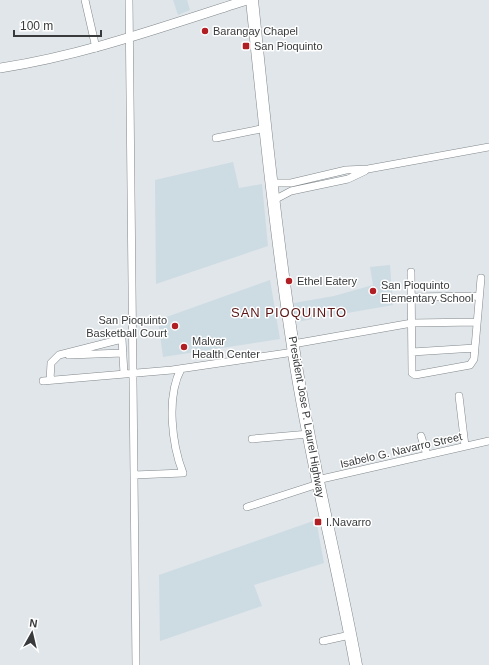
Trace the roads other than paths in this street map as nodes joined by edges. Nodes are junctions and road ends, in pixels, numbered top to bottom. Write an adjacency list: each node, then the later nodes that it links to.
1 (85, 0): 6 (street)
2 (128, 0): 5 (street)
3 (247, 0): 5 (street)
4 (252, 0): 8 (highway, President Jose P. Laurel Highway)
5 (129, 38): 6 (street); 29 (street)
6 (96, 48): 7 (street)
7 (0, 68)
8 (266, 128): 9 (street); 14 (highway, President Jose P. Laurel Highway)
9 (216, 138)
10 (489, 147): 11 (street)
11 (368, 169): 12 (street); 13 (street)
12 (346, 170): 13 (street); 14 (street)
13 (348, 179): 15 (street)
14 (272, 183): 15 (highway, President Jose P. Laurel Highway)
15 (274, 200): 22 (highway, President Jose P. Laurel Highway)
16 (411, 272): 19 (street)
17 (481, 278): 18 (street)
18 (479, 296): 19 (street); 20 (street)
19 (411, 297): 21 (street)
20 (477, 322): 21 (street); 23 (street)
21 (412, 323): 22 (street); 24 (street)
22 (293, 348): 27 (street); 31 (highway, President Jose P. Laurel Highway)
23 (475, 348): 24 (street); 24 (street)
24 (412, 352)
25 (124, 353): 26 (street); 26 (street); 28 (street)
26 (59, 355): 28 (street)
27 (181, 369): 29 (street); 37 (street)
28 (124, 374): 29 (street)
29 (133, 374): 37 (street)
30 (459, 396): 35 (street)
31 (309, 434): 33 (street); 38 (highway, President Jose P. Laurel Highway)
32 (421, 436): 36 (street)
33 (252, 439)
34 (486, 441): 35 (street, Isabelo G. Navarro Street)
35 (465, 446): 36 (street, Isabelo G. Navarro Street)
36 (427, 455): 38 (street, Isabelo G. Navarro Street)
37 (134, 475): 42 (street)
38 (318, 482): 39 (street, Isabelo G. Navarro Street); 40 (highway, President Jose P. Laurel Highway)
39 (247, 507)
40 (350, 635): 41 (street); 43 (highway, President Jose P. Laurel Highway)
41 (323, 641)
42 (136, 665)
43 (356, 665)

